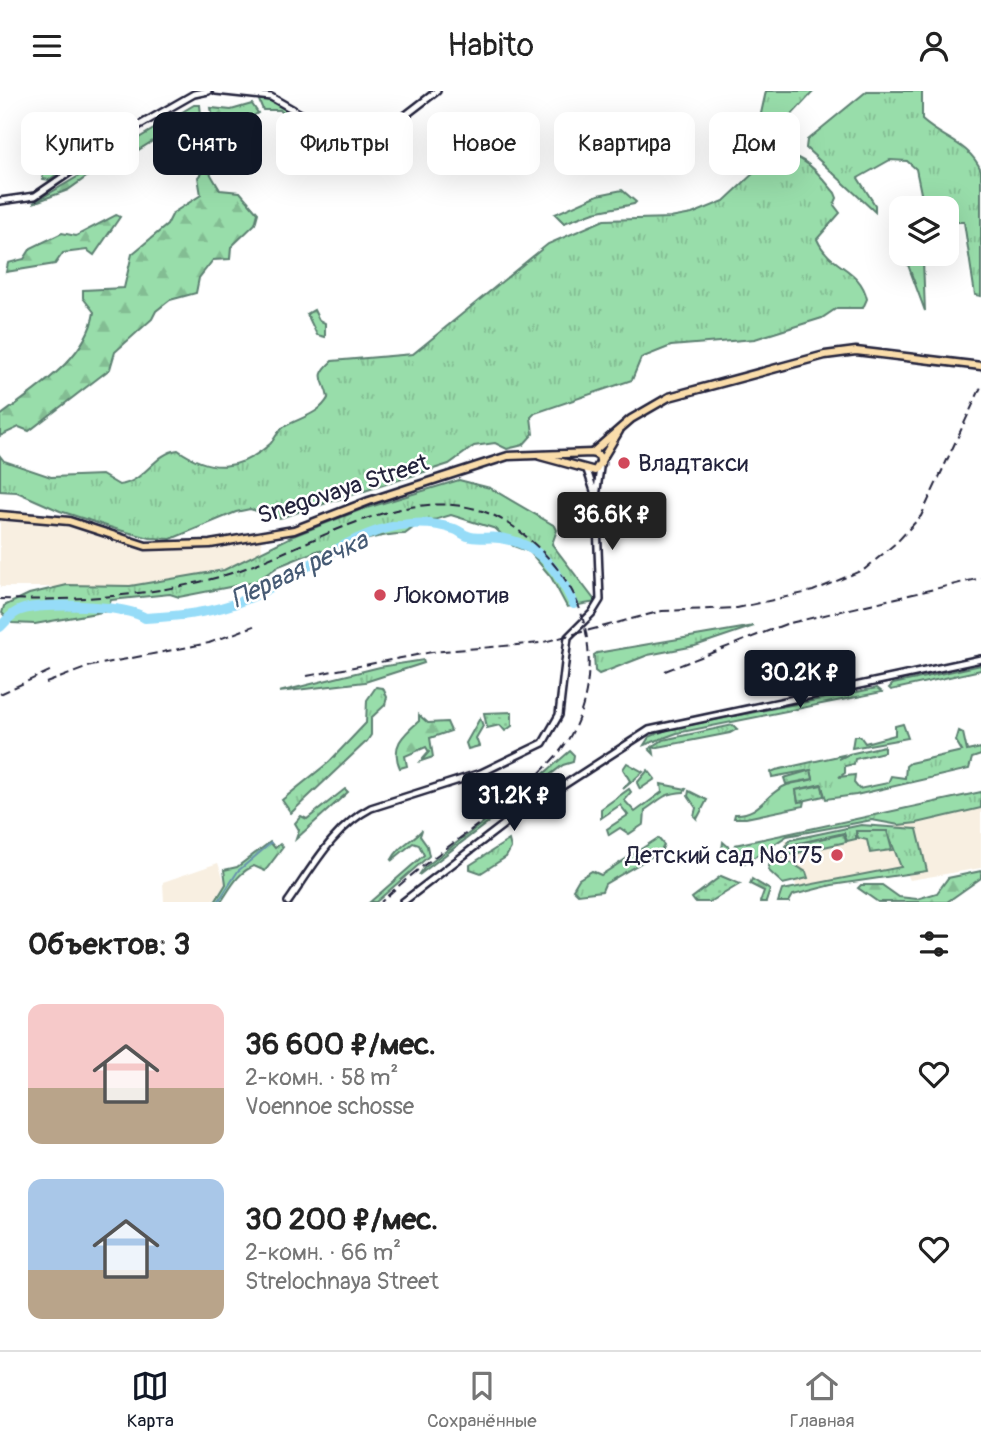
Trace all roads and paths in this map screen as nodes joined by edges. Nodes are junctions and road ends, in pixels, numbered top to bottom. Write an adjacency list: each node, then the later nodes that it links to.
1 (208, 91): 4 (main road)
2 (216, 91): 3 (main road)
3 (437, 91)
4 (0, 201)
5 (981, 366): 6 (main road)
6 (622, 426): 7 (main road); 9 (main road)
7 (590, 453): 8 (main road); 9 (main road); 10 (main road)
8 (530, 454): 10 (main road); 12 (main road, Snegovaya Street)
9 (600, 466): 10 (main road); 11 (main road)
10 (586, 469): 11 (main road)
11 (596, 497): 14 (main road)
12 (0, 516)
13 (981, 659): 15 (main road)
14 (288, 902)
15 (403, 902)

